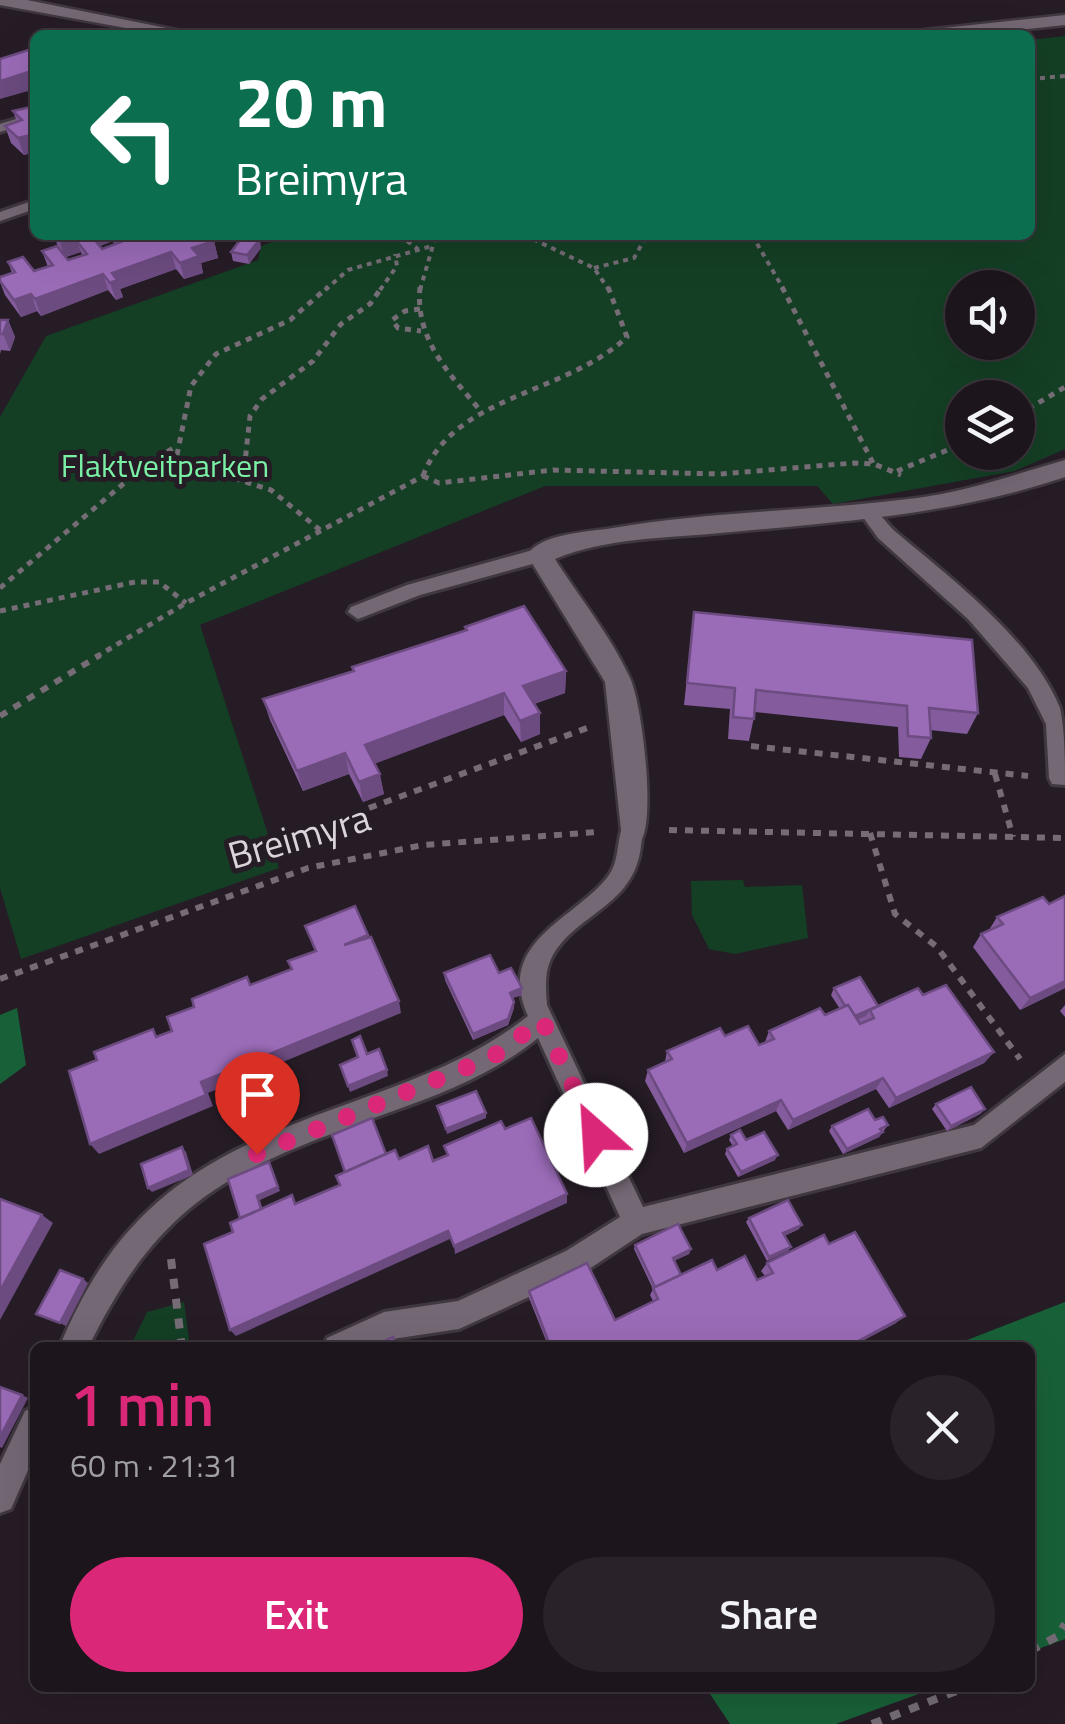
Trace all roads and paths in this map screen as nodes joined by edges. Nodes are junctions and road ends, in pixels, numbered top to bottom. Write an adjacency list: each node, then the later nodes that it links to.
1 (0, 0): 3 (street)
2 (1065, 20): 4 (street)
3 (165, 30)
4 (972, 30)
5 (1065, 76): 6 (path)
6 (1035, 79)
7 (30, 119): 8 (lane)
8 (0, 128)
9 (30, 206): 10 (lane)
10 (0, 217)
11 (406, 240): 17 (path)
12 (434, 240): 16 (path)
13 (535, 240): 19 (path)
14 (644, 240): 19 (path)
15 (755, 240): 27 (path)
16 (432, 246): 17 (path); 20 (path)
17 (418, 249): 18 (path)
18 (395, 254): 25 (path); 29 (path)
19 (594, 268): 24 (path)
20 (420, 309): 21 (path); 21 (path)
21 (421, 331): 24 (path)
22 (1065, 387): 23 (path)
23 (1035, 405)
24 (479, 410): 30 (path)
25 (176, 446): 29 (path); 34 (path)
26 (945, 451): 27 (path)
27 (874, 464): 30 (path)
28 (1065, 468): 31 (street)
29 (233, 476): 32 (path)
30 (422, 476): 32 (path)
31 (869, 512): 33 (street); 41 (lane)
32 (320, 530): 35 (path)
33 (540, 555): 37 (lane); 38 (street)
34 (0, 588)
35 (186, 603): 36 (path); 39 (path)
36 (0, 611)
37 (358, 612)
38 (624, 710): 42 (path, Breimyra); 43 (street)
39 (0, 716)
40 (751, 746): 45 (path)
41 (1060, 778)
42 (369, 808)
43 (632, 830): 44 (path, Breimyra); 47 (path, Breimyra); 48 (lane)
44 (870, 832): 45 (path, Breimyra); 49 (path)
45 (1012, 837): 46 (path, Breimyra)
46 (1065, 838)
47 (0, 978)
48 (542, 1020): 51 (lane); 53 (lane)
49 (998, 1029)
50 (1065, 1066): 51 (lane)
51 (636, 1222): 55 (lane)
52 (173, 1280): 54 (path)
53 (75, 1342)
54 (181, 1342)
55 (350, 1342)
56 (30, 1432): 57 (lane)
57 (0, 1498)
58 (1065, 1624): 59 (path)
59 (1035, 1648)
60 (954, 1692): 61 (path)
61 (872, 1724)

